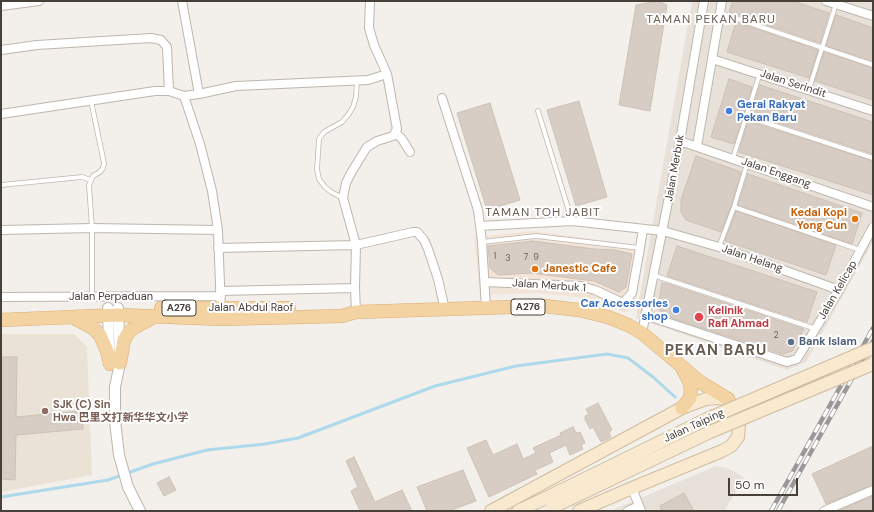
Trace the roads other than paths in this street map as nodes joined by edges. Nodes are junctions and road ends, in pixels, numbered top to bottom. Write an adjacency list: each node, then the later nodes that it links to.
1 (39, 1): 8 (street)
2 (182, 1): 20 (street)
3 (370, 1): 16 (street)
4 (704, 1): 29 (street, Jalan Merbuk)
5 (722, 1): 9 (street)
6 (826, 1): 7 (street)
7 (836, 4): 10 (street); 11 (lane)
8 (1, 6)
9 (720, 13): 11 (lane); 13 (street)
10 (873, 16)
11 (822, 47): 14 (lane); 18 (lane)
12 (1, 50): 19 (street)
13 (712, 59): 15 (street, Jalan Serindit); 30 (street)
14 (873, 65)
15 (760, 73): 18 (street, Jalan Serindit); 27 (lane)
16 (387, 74): 17 (street); 28 (street)
17 (357, 80): 20 (street); 37 (lane)
18 (809, 89): 24 (street, Jalan Serindit)
19 (169, 91): 21 (street); 23 (street)
20 (199, 94): 21 (street)
21 (184, 96): 46 (street)
22 (442, 98): 41 (street)
23 (91, 100): 26 (street); 35 (lane)
24 (873, 110)
25 (538, 111): 40 (lane)
26 (1, 114)
27 (746, 116): 32 (lane); 33 (lane)
28 (396, 134): 31 (street); 37 (street)
29 (680, 141): 30 (street, Jalan Enggang); 47 (street, Jalan Merbuk)
30 (697, 146): 32 (street, Jalan Enggang)
31 (410, 152)
32 (733, 158): 34 (street, Jalan Enggang)
33 (873, 158)
34 (747, 164): 38 (lane); 39 (street, Jalan Enggang)
35 (91, 180): 36 (lane); 43 (lane)
36 (1, 186)
37 (343, 198): 49 (street)
38 (734, 207): 50 (lane); 53 (lane)
39 (873, 207)
40 (572, 221): 41 (street, Jalan Helang); 44 (street, Jalan Helang)
41 (480, 226): 48 (street)
42 (873, 227): 53 (street, Jalan Kelicap)
43 (92, 228): 45 (street); 46 (street); 59 (lane)
44 (642, 229): 47 (street, Jalan Helang); 52 (street)
45 (1, 230)
46 (218, 230): 51 (street)
47 (663, 231): 50 (street, Jalan Helang); 54 (street, Jalan Merbuk)
48 (482, 242): 52 (lane); 55 (street)
49 (356, 245): 51 (street); 56 (street); 62 (street)
50 (719, 247): 57 (street, Jalan Helang)
51 (218, 248): 60 (street)
52 (640, 248): 55 (street, Jalan Merbuk 1)
53 (861, 250): 57 (street, Jalan Kelicap)
54 (653, 275): 66 (street, Jalan Merbuk); 70 (lane)
55 (485, 282): 61 (street)
56 (355, 288): 60 (street, Jalan Perpaduan); 64 (street)
57 (840, 290): 70 (street, Jalan Kelicap)
58 (1, 297): 59 (street, Jalan Perpaduan)
59 (92, 297): 60 (street, Jalan Perpaduan)
60 (221, 304): 63 (main road, Jalan Abdul Raof / A276); 64 (main road, Jalan Abdul Raof / A276); 68 (main road, Jalan Abdul Raof / A276)
61 (486, 308): 62 (main road, Jalan Abdul Raof / A276); 71 (main road, Jalan Abdul Raof / A276)
62 (445, 310): 64 (main road, Jalan Abdul Raof / A276)
63 (113, 312): 65 (main road, Jalan Abdul Raof / A276); 67 (main road, Jalan Abdul Raof / A276); 68 (main road, Jalan Abdul Raof / A276); 73 (street)
64 (356, 312)
65 (1, 313)
66 (645, 315): 70 (street, Jalan Kelicap); 71 (street, Jalan Merbuk)
67 (72, 317): 69 (main road, Jalan Abdul Raof / A276); 73 (main road)
68 (156, 317): 73 (main road)
69 (1, 320)
70 (816, 329)
71 (642, 334): 75 (main road, Jalan Abdul Raof / A276)
72 (873, 348): 80 (main road, Jalan Taiping, bridge)
73 (115, 364): 82 (street)
74 (873, 364): 80 (main road, Jalan Taiping, bridge)
75 (682, 368): 76 (main road, Jalan Abdul Raof); 77 (main road)
76 (728, 399): 77 (main road); 78 (main road)
77 (682, 408): 83 (main road)
78 (632, 488): 81 (street); 85 (main road)
79 (873, 490): 87 (street)
80 (547, 505): 84 (main road, Jalan Taiping)
81 (640, 509): 86 (street)
82 (140, 511)
83 (491, 511)
84 (518, 511)
85 (579, 511)
86 (628, 511)
87 (824, 511)

